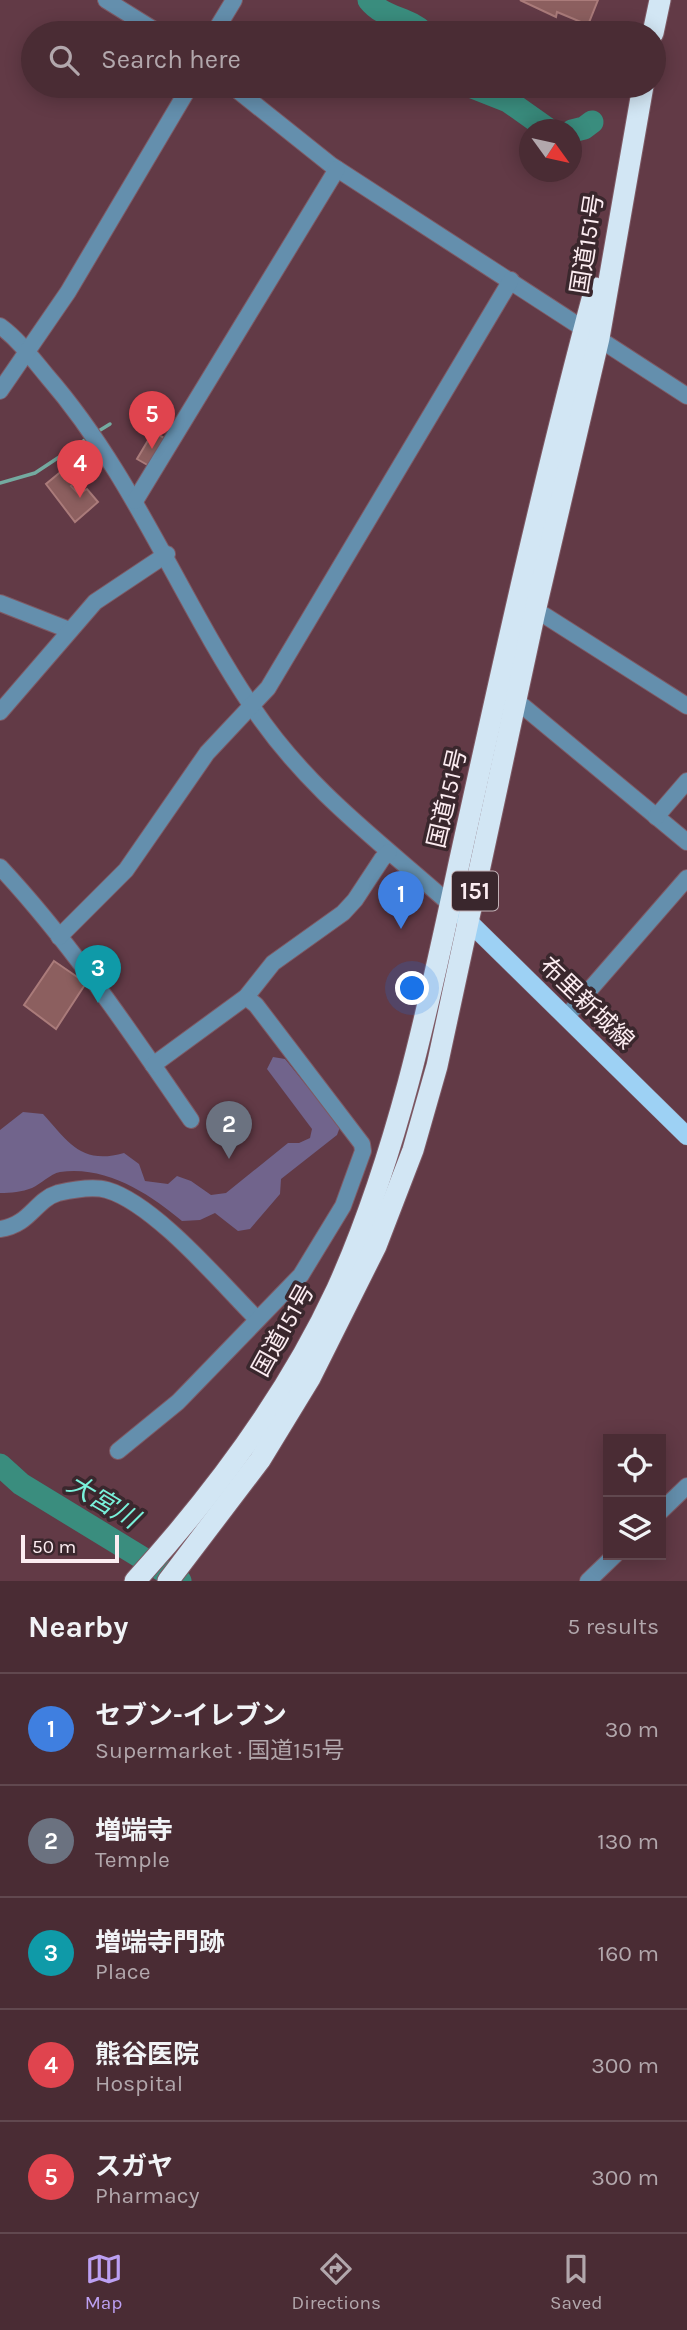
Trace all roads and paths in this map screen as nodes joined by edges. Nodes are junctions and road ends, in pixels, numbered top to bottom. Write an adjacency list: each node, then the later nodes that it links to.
1 (106, 0): 4 (street)
2 (234, 0): 5 (street)
3 (660, 0): 6 (highway)
4 (140, 21)
5 (222, 21)
6 (656, 21)
7 (184, 98): 14 (street)
8 (247, 98): 10 (street)
9 (641, 98): 13 (highway, 国道151号 / 151)
10 (337, 169): 11 (street); 17 (street)
11 (511, 280): 13 (street); 24 (street)
12 (0, 326): 14 (street)
13 (591, 333): 16 (street); 20 (highway, 国道151号 / 151); 32 (highway, 国道151号 / 151)
14 (27, 353): 15 (street); 17 (street)
15 (0, 391)
16 (687, 395)
17 (135, 501): 18 (street)
18 (167, 554): 21 (street); 24 (street)
19 (0, 603): 21 (street)
20 (534, 616): 22 (highway, 国道151号 / 151); 23 (street)
21 (68, 630): 25 (street)
22 (518, 702): 27 (street); 33 (highway, 国道151号 / 151)
23 (687, 706)
24 (253, 708): 29 (street); 34 (street)
25 (0, 712)
26 (687, 781): 27 (street)
27 (656, 817): 28 (street)
28 (687, 842)
29 (389, 852): 32 (street); 35 (street)
30 (0, 867): 34 (street)
31 (687, 878): 36 (street)
32 (451, 905): 33 (main road, 布里新城線); 46 (highway, 国道151号 / 151)
33 (468, 921): 36 (main road, 布里新城線); 47 (highway, 国道151号 / 151)
34 (59, 937): 37 (street)
35 (246, 997): 37 (street); 41 (street)
36 (566, 1017): 39 (main road, 布里新城線)
37 (153, 1065): 38 (street)
38 (191, 1120)
39 (687, 1136)
40 (0, 1229): 41 (street)
41 (257, 1319): 42 (street)
42 (118, 1451)
43 (687, 1486): 44 (street)
44 (666, 1506)
45 (610, 1560): 48 (street)
46 (137, 1579)
47 (168, 1581)
48 (588, 1581)

